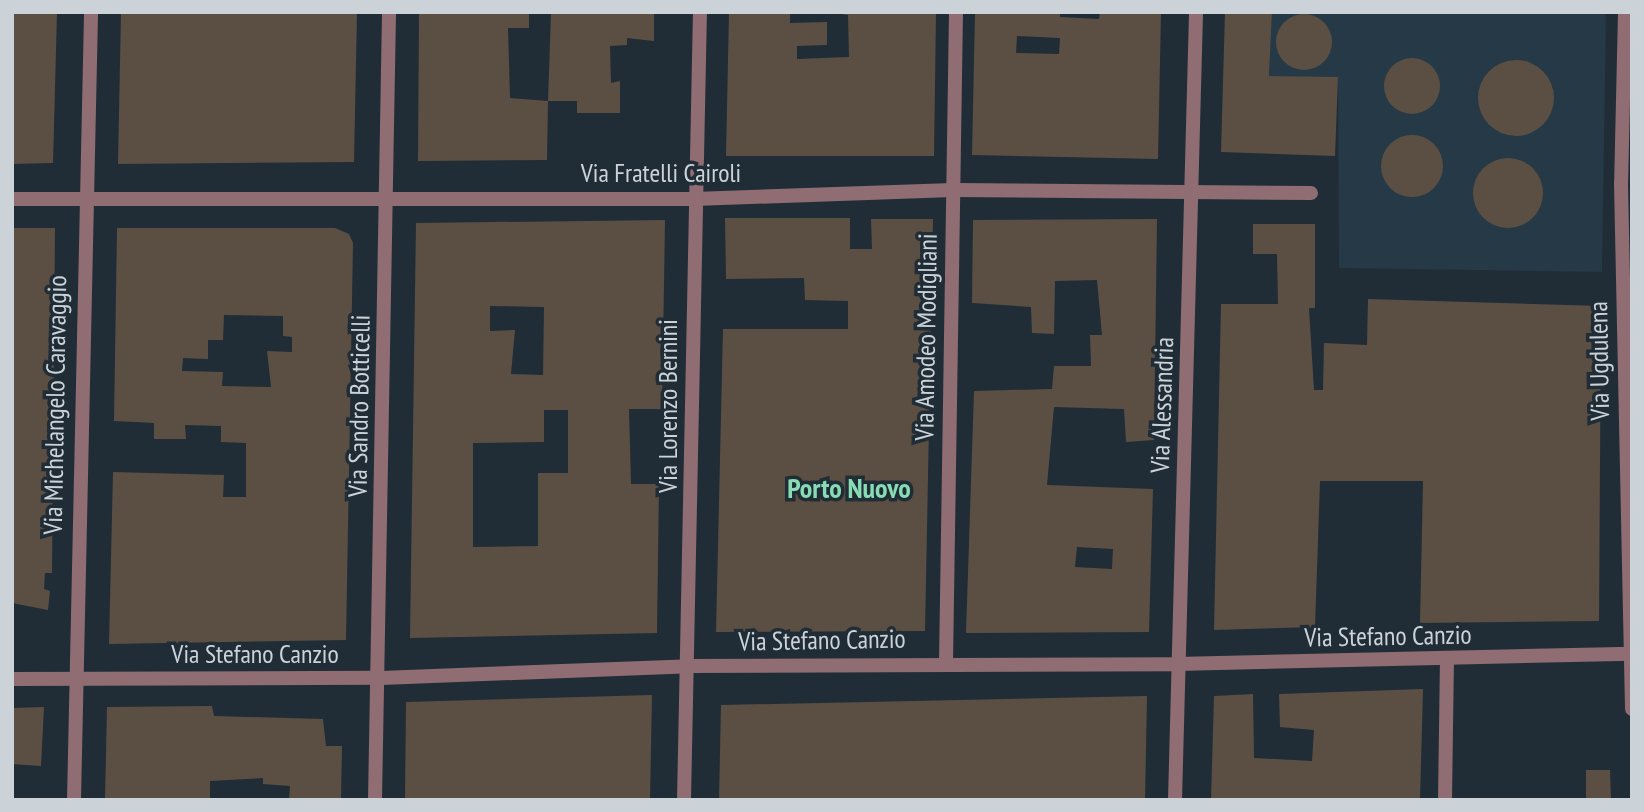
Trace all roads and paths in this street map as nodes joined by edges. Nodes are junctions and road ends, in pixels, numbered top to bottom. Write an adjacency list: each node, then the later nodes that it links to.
1 (91, 12): 11 (street, Via Michelangelo Caravaggio)
2 (389, 12): 12 (street, Via Sandro Botticelli)
3 (699, 12): 14 (street, Via Lorenzo Bernini)
4 (956, 12): 8 (street, Via Amodeo Modigliani)
5 (1196, 12): 9 (street, Via Alessandria)
6 (1625, 12): 7 (street, Via Ugdulena)
7 (1626, 183): 15 (street, Via Ugdulena)
8 (953, 190): 9 (street, Via Fratelli Cairoli); 14 (street, Via Fratelli Cairoli); 18 (street, Via Amodeo Modigliani)
9 (1194, 193): 10 (street, Via Fratelli Cairoli); 19 (street, Via Alessandria)
10 (1311, 193)
11 (84, 197): 12 (street, Via Fratelli Cairoli); 13 (street, Via Fratelli Cairoli); 21 (street, Via Michelangelo Caravaggio)
12 (385, 198): 14 (street, Via Fratelli Cairoli); 22 (street, Via Sandro Botticelli)
13 (12, 199)
14 (694, 199): 20 (street, Via Lorenzo Bernini)
15 (1628, 426): 16 (street, Via Ugdulena)
16 (1630, 654): 17 (street, Via Stefano Canzio); 24 (street, Via Ugdulena)
17 (1447, 660): 19 (street, Via Stefano Canzio); 29 (street)
18 (946, 663): 19 (street, Via Stefano Canzio); 20 (street, Via Stefano Canzio)
19 (1177, 664): 28 (street, Via Alessandria)
20 (690, 666): 22 (street, Via Stefano Canzio); 27 (street, Via Lorenzo Bernini)
21 (74, 678): 22 (street, Via Stefano Canzio); 23 (street, Via Stefano Canzio); 25 (street, Via Michelangelo Caravaggio)
22 (381, 678): 26 (street, Via Sandro Botticelli)
23 (12, 680)
24 (1632, 709)
25 (74, 800)
26 (375, 800)
27 (684, 800)
28 (1175, 800)
29 (1445, 800)

